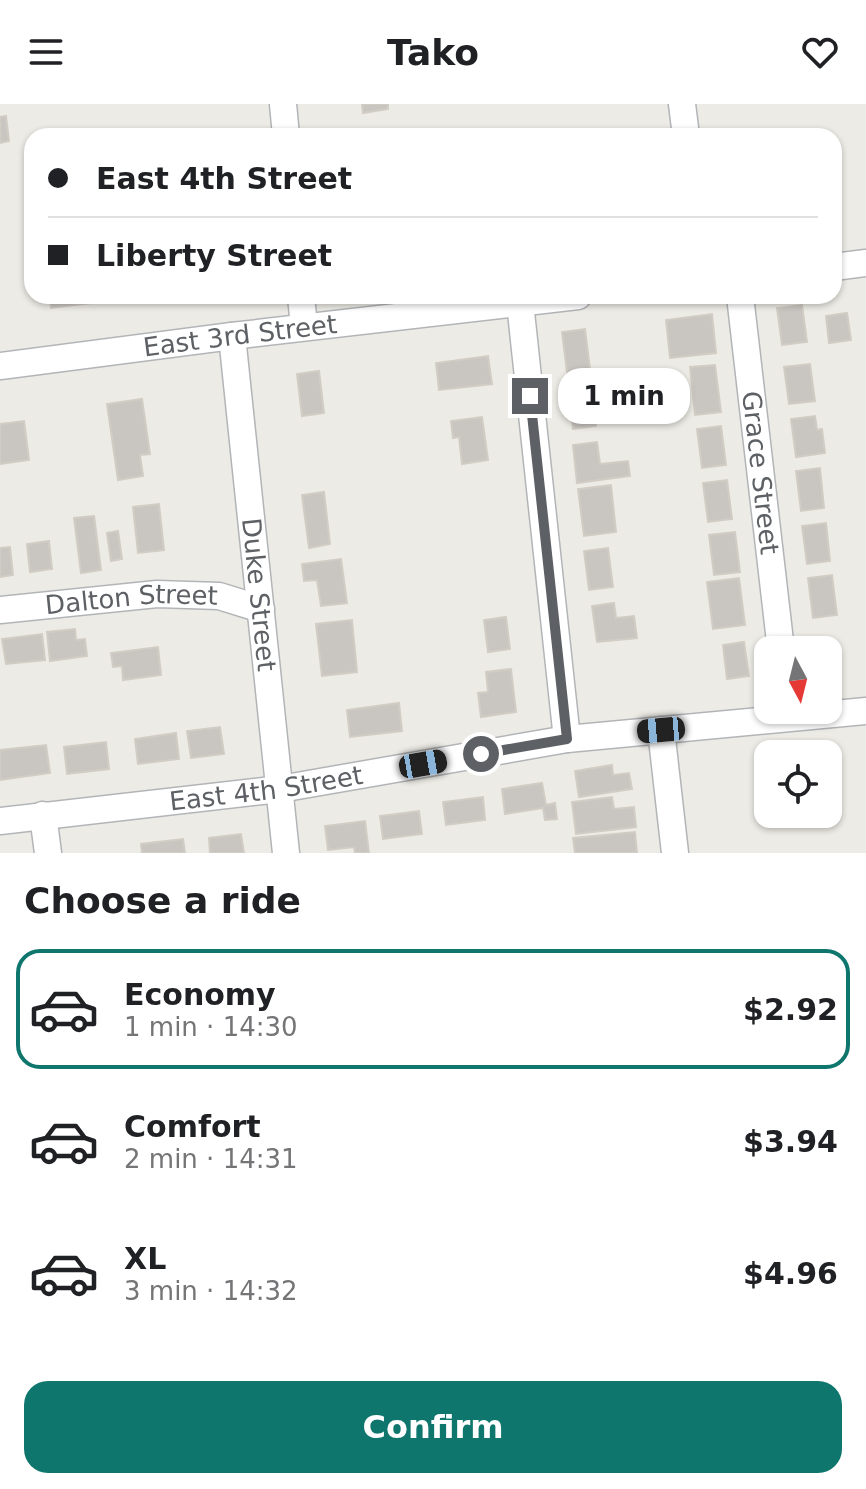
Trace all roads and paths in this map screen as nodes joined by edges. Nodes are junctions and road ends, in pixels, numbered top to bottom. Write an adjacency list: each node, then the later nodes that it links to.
1 (283, 104): 3 (street)
2 (682, 104): 4 (street)
3 (285, 128)
4 (685, 128)
5 (866, 263): 6 (street)
6 (842, 266)
7 (302, 304): 11 (street)
8 (511, 304): 11 (street, East 3rd Street)
9 (520, 304): 21 (street)
10 (741, 304): 16 (street, Grace Street)
11 (304, 327): 12 (street, East 3rd Street)
12 (232, 336): 13 (street, East 3rd Street); 14 (street, Duke Street)
13 (0, 366)
14 (261, 609): 15 (street, Dalton Street); 22 (street, Duke Street)
15 (0, 610)
16 (779, 636)
17 (866, 711): 18 (street, East 4th Street)
18 (842, 712)
19 (754, 718): 20 (street, East 4th Street)
20 (661, 730): 21 (street, East 4th Street); 27 (street)
21 (567, 739): 22 (street, East 4th Street)
22 (280, 789): 23 (street, East 4th Street); 26 (street, Duke Street)
23 (43, 815): 24 (street, East 4th Street); 25 (street)
24 (0, 821)
25 (48, 853)
26 (286, 853)
27 (675, 853)

